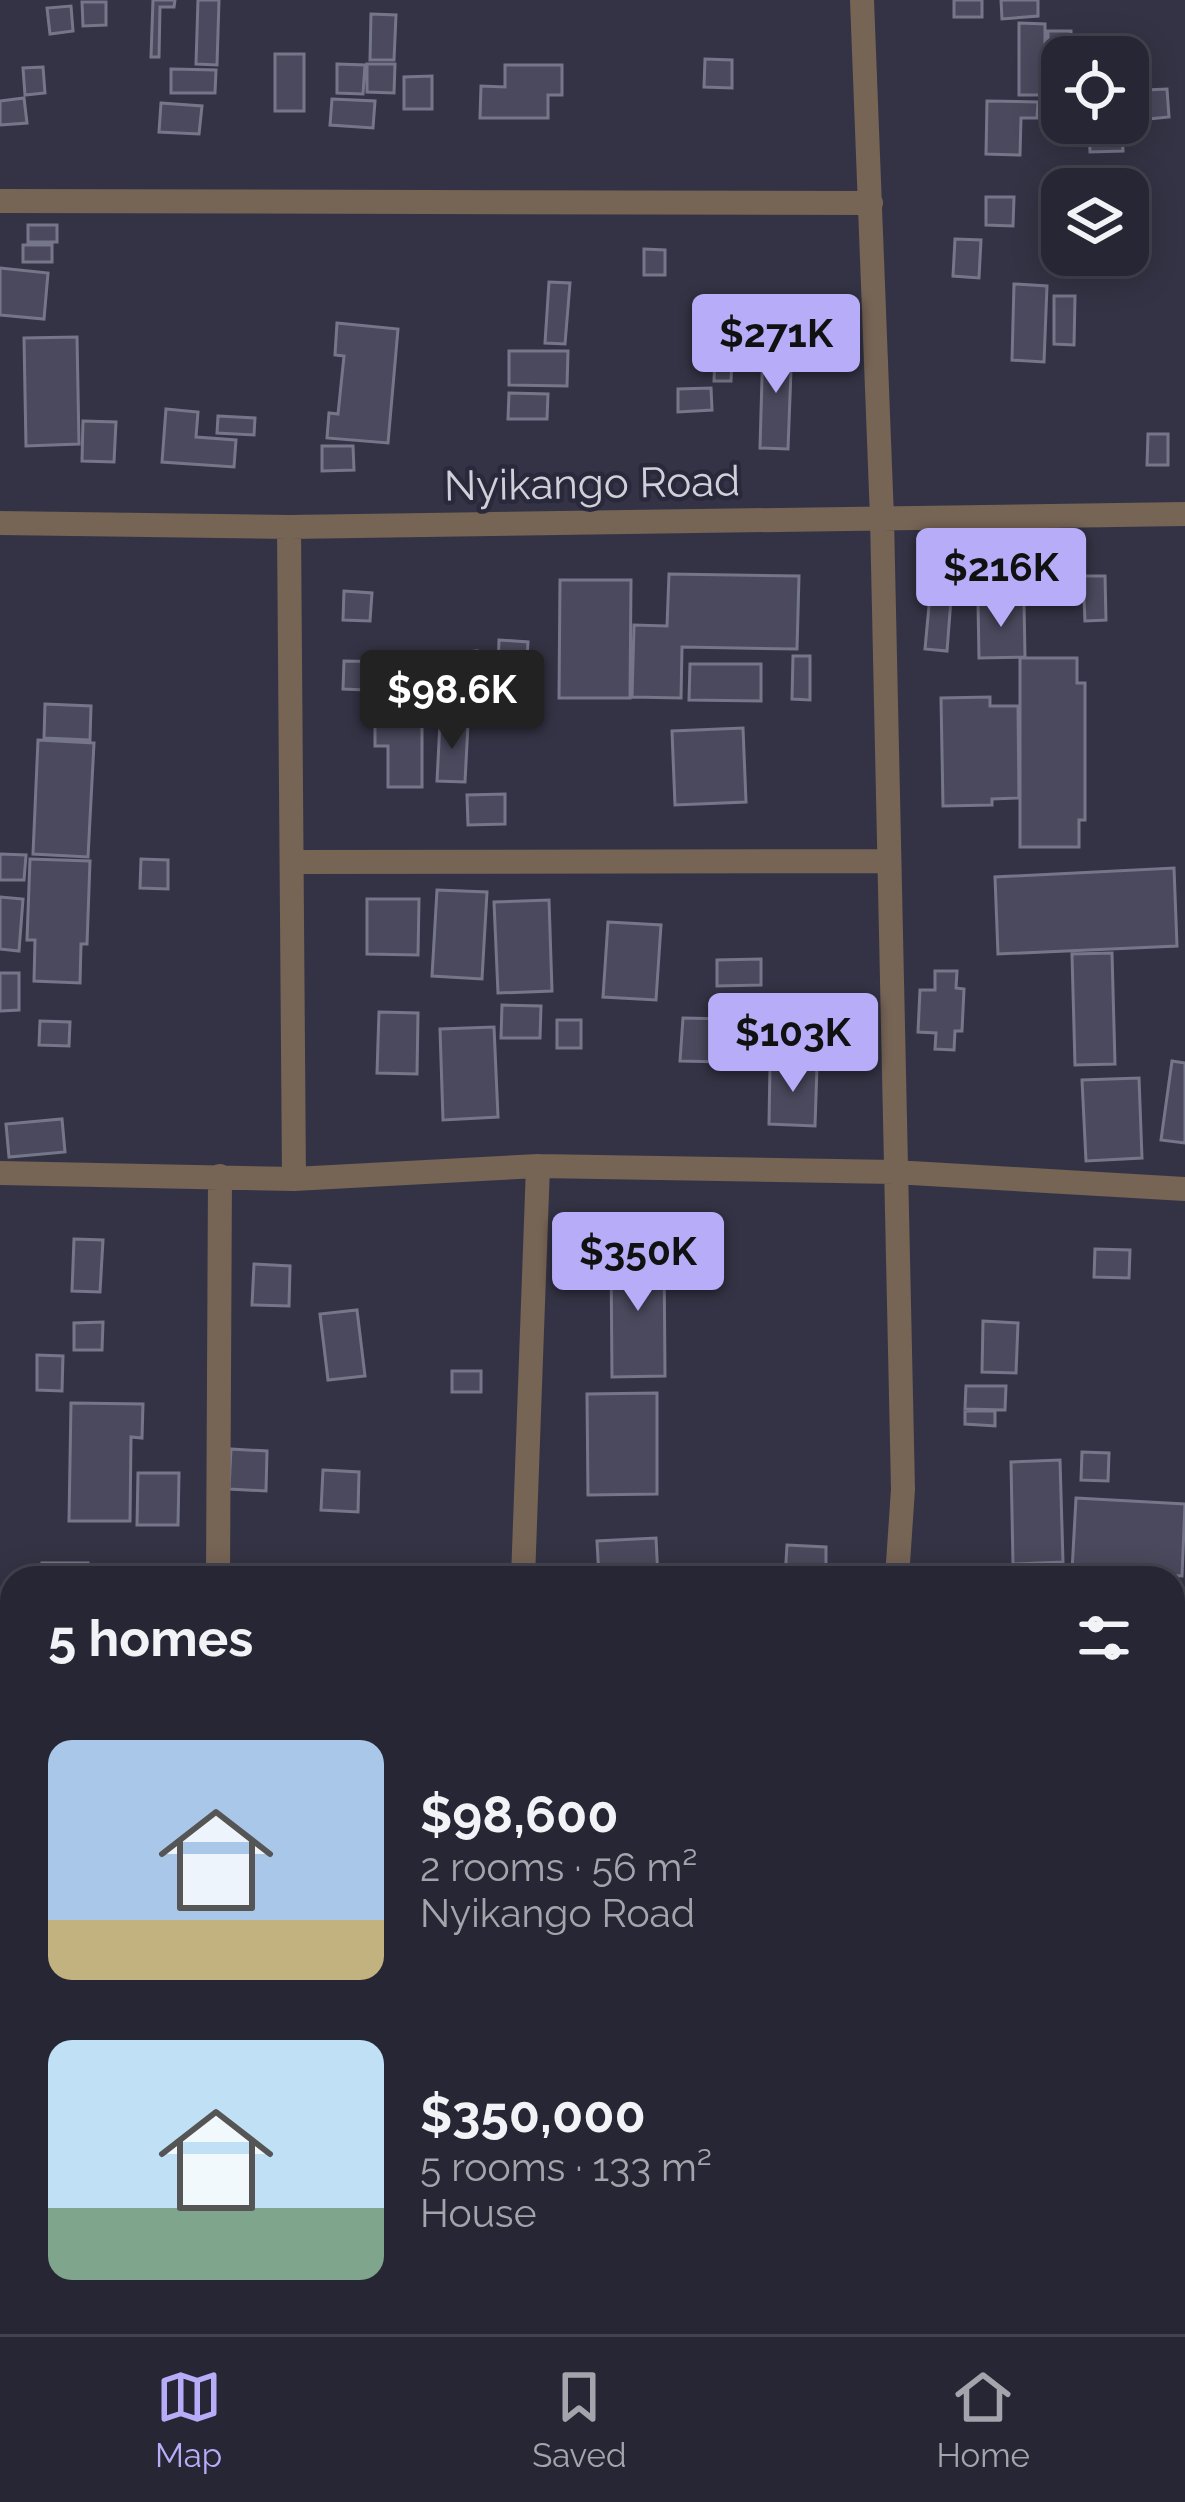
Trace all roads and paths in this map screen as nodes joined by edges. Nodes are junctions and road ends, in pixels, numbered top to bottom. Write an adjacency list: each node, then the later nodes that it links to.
1 (862, 0): 3 (street)
2 (0, 200): 3 (street)
3 (871, 203): 5 (street)
4 (1185, 514): 5 (street, Nyikango Road)
5 (881, 518): 7 (street, Nyikango Road); 8 (street)
6 (0, 523): 7 (street, Nyikango Road)
7 (289, 527): 9 (street)
8 (887, 861): 9 (street); 11 (street)
9 (294, 862): 14 (street)
10 (538, 1166): 11 (street); 14 (street); 17 (street)
11 (894, 1172): 15 (street); 18 (street)
12 (0, 1173): 13 (street)
13 (220, 1176): 14 (street); 16 (street)
14 (294, 1179)
15 (1185, 1189)
16 (218, 1566)
17 (523, 1566)
18 (899, 1566)

